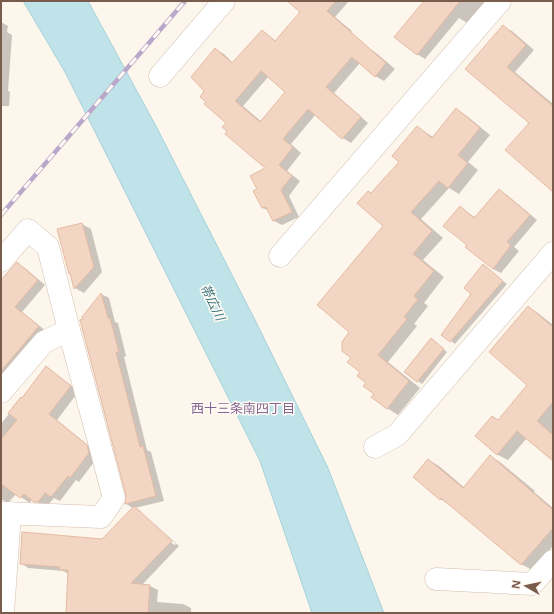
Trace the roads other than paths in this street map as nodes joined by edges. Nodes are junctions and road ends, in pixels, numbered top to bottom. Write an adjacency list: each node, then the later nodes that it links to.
1 (224, 1): 3 (street)
2 (500, 1): 5 (street)
3 (160, 76)
4 (553, 253): 9 (street)
5 (280, 256)
6 (1, 261): 7 (street)
7 (69, 330): 8 (street); 10 (street)
8 (1, 392)
9 (375, 447)
10 (6, 513): 13 (street)
11 (553, 561): 12 (street)
12 (436, 579)
13 (3, 613)

